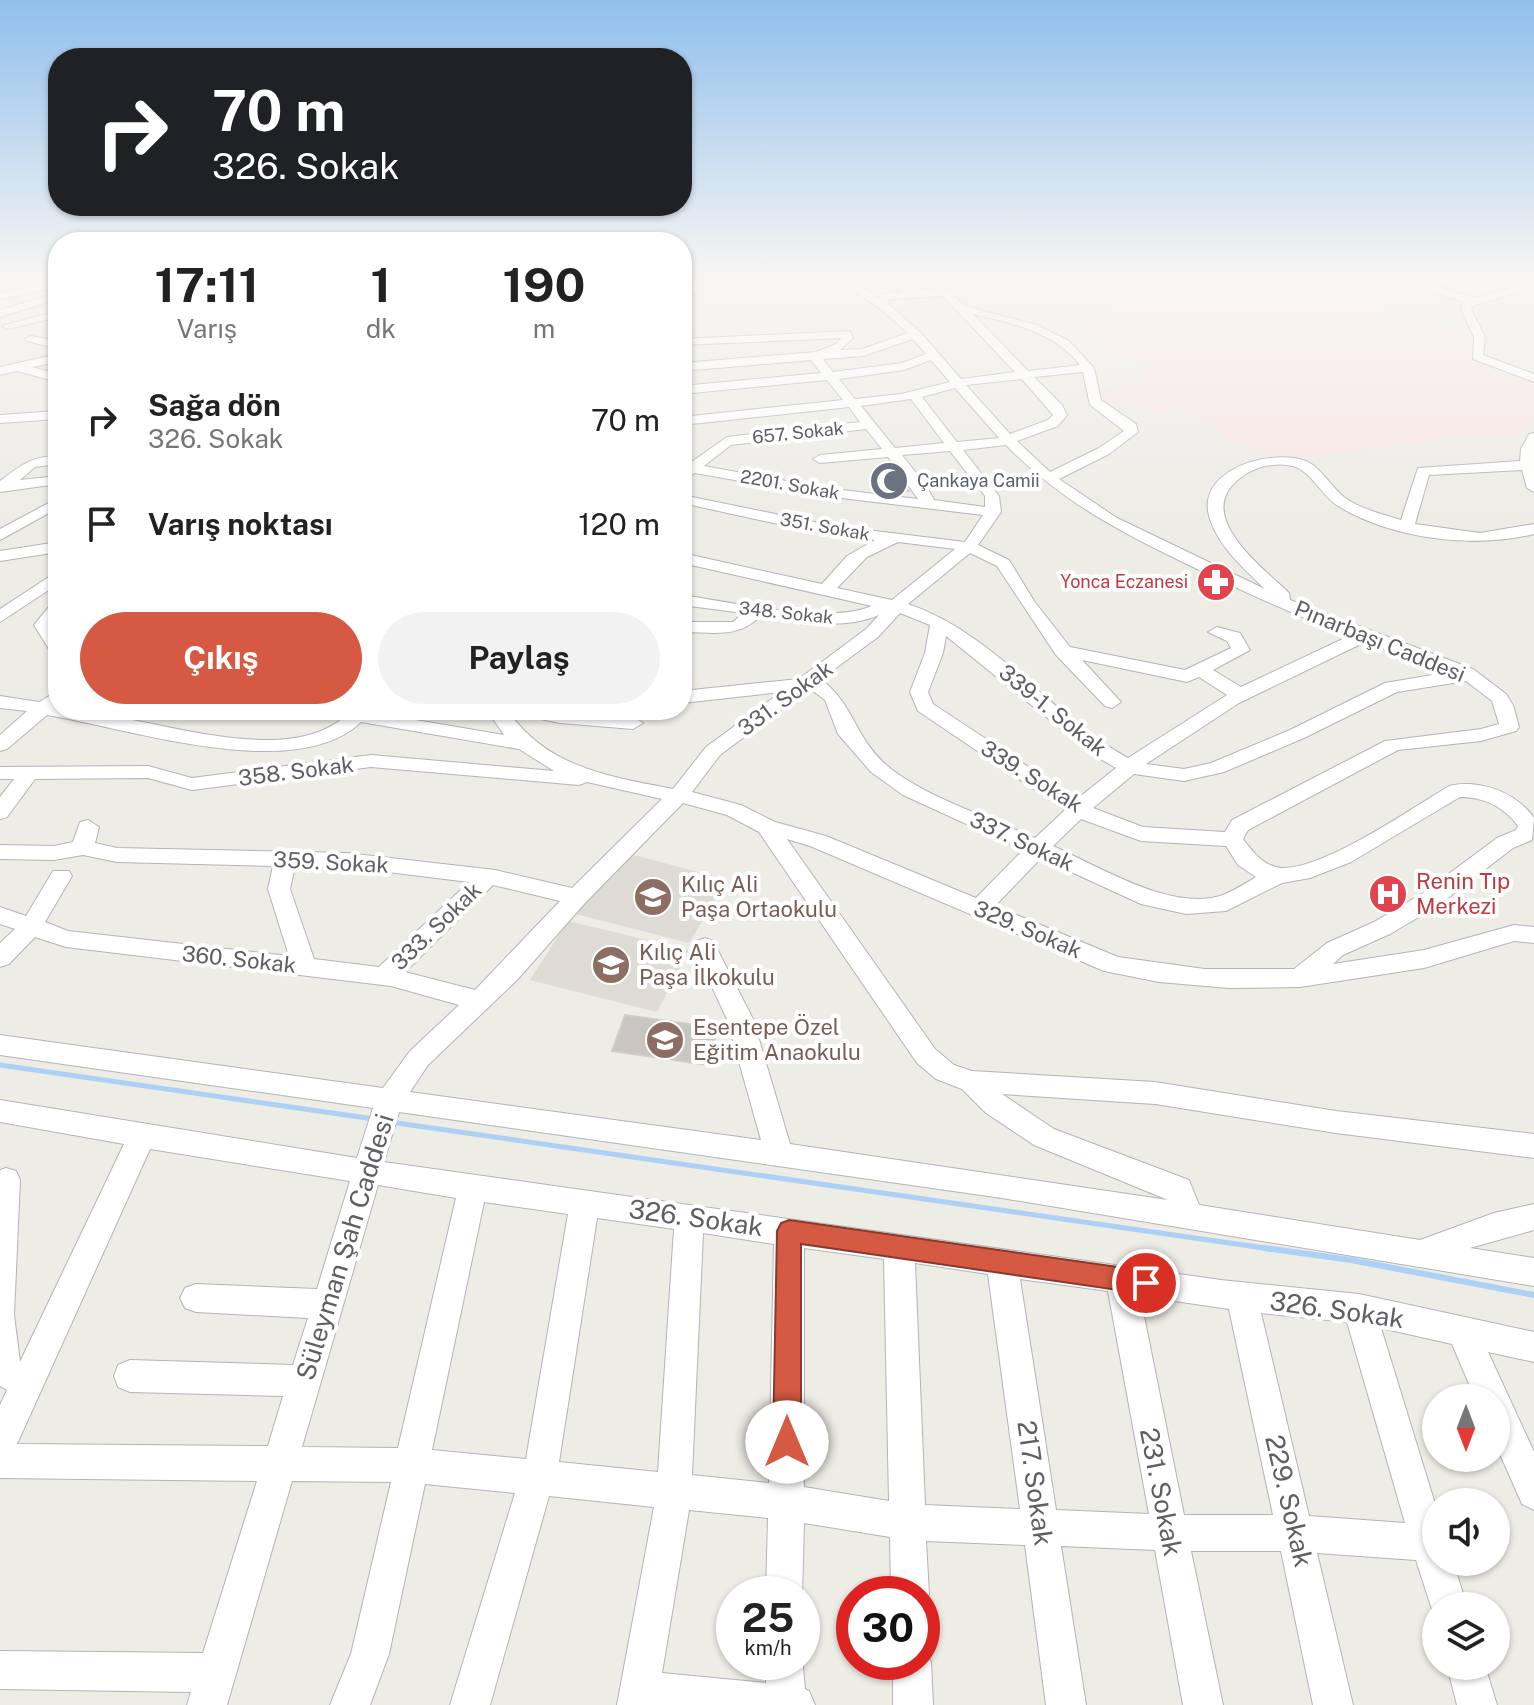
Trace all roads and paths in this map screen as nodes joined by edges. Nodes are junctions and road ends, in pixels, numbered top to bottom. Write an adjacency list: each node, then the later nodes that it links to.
1 (821, 355): 7 (street)
2 (836, 355): 7 (street)
3 (1008, 355): 14 (street)
4 (1080, 355): 11 (street)
5 (1478, 355): 16 (street)
6 (932, 356): 15 (street); 17 (street, Pınarbaşı Caddesi)
7 (815, 357): 10 (street); 15 (street)
8 (48, 360): 9 (street)
9 (17, 367): 12 (street); 13 (street)
10 (692, 367)
11 (1088, 368): 14 (street); 37 (street)
12 (0, 371)
13 (48, 375)
14 (1028, 375): 17 (street); 28 (street)
15 (828, 376): 18 (street); 20 (street)
16 (1534, 378)
17 (956, 383): 19 (street); 28 (street, Pınarbaşı Caddesi)
18 (692, 389)
19 (915, 396): 20 (street); 30 (street)
20 (851, 404): 23 (street); 24 (street)
21 (48, 416): 22 (street)
22 (3, 420)
23 (692, 420)
24 (869, 425): 26 (street, 657. Sokak); 31 (street)
25 (692, 433): 29 (street, 657. Sokak)
26 (800, 433): 29 (street, 657. Sokak); 36 (street)
27 (1534, 437): 34 (street)
28 (1009, 440): 30 (street); 37 (street, Pınarbaşı Caddesi)
29 (727, 441): 33 (street)
30 (954, 446): 31 (street); 44 (street)
31 (891, 452): 36 (street); 42 (street)
32 (48, 460): 39 (street)
33 (692, 465)
34 (1528, 465): 40 (street); 47 (street)
35 (692, 470): 36 (street, 2201. Sokak)
36 (813, 474): 42 (street, 2201. Sokak)
37 (1049, 478): 59 (street, Pınarbaşı Caddesi)
38 (48, 481): 39 (street)
39 (2, 487)
40 (1534, 488)
41 (692, 501): 50 (street, 351. Sokak)
42 (928, 504): 44 (street, 2201. Sokak)
43 (48, 508): 45 (street)
44 (993, 512): 51 (street, 331. Sokak)
45 (41, 513): 46 (street); 49 (street)
46 (48, 514)
47 (1407, 524): 48 (street); 59 (street)
48 (1534, 529)
49 (0, 535)
50 (896, 539): 51 (street, 351. Sokak); 57 (street)
51 (970, 546): 60 (street, 331. Sokak); 67 (street)
52 (48, 549): 53 (street)
53 (6, 555): 55 (street)
54 (692, 560): 57 (street, 339-1. Sokak)
55 (0, 574)
56 (48, 583): 62 (street)
57 (825, 592): 60 (street, 339-1. Sokak)
58 (692, 601): 61 (street, 348. Sokak)
59 (1290, 604): 66 (street, Pınarbaşı Caddesi)
60 (892, 605): 61 (street, 348. Sokak); 63 (street, 339-1. Sokak); 70 (street, 331. Sokak)
61 (757, 610): 64 (street)
62 (0, 617)
63 (939, 623): 85 (street, 339-1. Sokak); 90 (street, 339. Sokak)
64 (692, 627)
65 (1217, 632): 68 (street)
66 (1364, 636): 69 (street, Pınarbaşı Caddesi); 72 (street)
67 (1062, 651): 68 (street); 75 (street)
68 (1201, 671): 72 (street)
69 (1469, 674): 85 (street, 339-1. Sokak); 93 (street, Pınarbaşı Caddesi)
70 (806, 682): 71 (street); 89 (street, 331. Sokak); 94 (street, 337. Sokak)
71 (692, 696)
72 (1242, 696): 85 (street)
73 (48, 701): 74 (street)
74 (0, 702)
75 (1112, 702)
76 (48, 704): 84 (street)
77 (128, 720): 78 (street)
78 (351, 720)
79 (380, 720): 83 (street)
80 (502, 720): 83 (street)
81 (596, 720): 82 (street)
82 (633, 723)
83 (525, 744): 88 (street)
84 (0, 745)
85 (1128, 766): 90 (street)
86 (0, 773): 87 (street, 358. Sokak)
87 (29, 773): 88 (street, 358. Sokak); 91 (street)
88 (596, 780): 89 (street, 329. Sokak)
89 (678, 796): 92 (street, 329. Sokak); 100 (street, Süleyman Şah Caddesi)
90 (1079, 807): 93 (street, 339. Sokak); 94 (street)
91 (0, 812)
92 (767, 827): 101 (street, 329. Sokak); 112 (street)
93 (1232, 839): 97 (street)
94 (1034, 848): 97 (street, 337. Sokak); 101 (street)
95 (0, 852): 96 (street, 359. Sokak)
96 (285, 859): 99 (street, 359. Sokak); 107 (street)
97 (1278, 875): 109 (street)
98 (61, 876): 103 (street)
99 (488, 877): 100 (street, 359. Sokak); 108 (street, 333. Sokak)
100 (577, 897): 110 (street, Süleyman Şah Caddesi)
101 (980, 909): 109 (street, 329. Sokak)
102 (0, 915): 103 (street, 360. Sokak)
103 (30, 928): 106 (street); 107 (street, 360. Sokak)
104 (1534, 935): 109 (street)
105 (705, 947): 117 (street)
106 (0, 958)
107 (304, 966): 108 (street, 360. Sokak)
108 (385, 976): 110 (street, 360. Sokak)
109 (1300, 978)
110 (480, 1001): 113 (street, Süleyman Şah Caddesi)
111 (0, 1045): 113 (street)
112 (971, 1082): 116 (street); 122 (street)
113 (389, 1100): 117 (street); 118 (street, Süleyman Şah Caddesi)
114 (0, 1111): 115 (street, 326. Sokak)
115 (141, 1137): 118 (street, 326. Sokak); 141 (street)
116 (1534, 1146)
117 (779, 1154): 122 (street)
118 (365, 1171): 120 (street, 326. Sokak); 133 (street, Süleyman Şah Caddesi)
119 (6, 1180): 135 (street)
120 (473, 1187): 121 (street, 326. Sokak); 147 (street)
121 (585, 1202): 123 (street, 326. Sokak); 148 (street)
122 (1188, 1216): 127 (street)
123 (689, 1217): 125 (street, 326. Sokak); 150 (street)
124 (1534, 1217): 127 (street)
125 (789, 1231): 126 (street, 326. Sokak); 151 (street)
126 (899, 1246): 128 (street, 326. Sokak); 153 (street)
127 (1418, 1254): 129 (street)
128 (1002, 1262): 130 (street, 326. Sokak); 154 (street, 217. Sokak)
129 (1534, 1272)
130 (1121, 1279): 131 (street, 326. Sokak); 155 (street, 231. Sokak)
131 (1242, 1296): 134 (street, 326. Sokak); 156 (street, 229. Sokak)
132 (196, 1298): 133 (street)
133 (327, 1304): 140 (street, Süleyman Şah Caddesi)
134 (1359, 1309): 137 (street, 326. Sokak); 152 (street)
135 (0, 1312)
136 (0, 1318): 141 (street)
137 (1463, 1332): 138 (street, 326. Sokak); 142 (street)
138 (1534, 1347)
139 (130, 1376): 140 (street)
140 (305, 1381): 146 (street, Süleyman Şah Caddesi)
141 (27, 1383): 144 (street)
142 (1486, 1384)
143 (1510, 1438): 149 (street)
144 (0, 1442)
145 (0, 1461): 146 (street)
146 (280, 1462): 147 (street); 164 (street, Süleyman Şah Caddesi)
147 (409, 1465): 148 (street); 166 (street)
148 (537, 1475): 150 (street); 167 (street)
149 (1534, 1492)
150 (674, 1493): 151 (street); 165 (street)
151 (786, 1502): 153 (street); 158 (street)
152 (1422, 1520)
153 (908, 1522): 154 (street); 159 (street)
154 (1042, 1529): 155 (street); 171 (street, 217. Sokak)
155 (1168, 1533): 156 (street); 172 (street, 231. Sokak)
156 (1296, 1533): 157 (street); 173 (street, 229. Sokak)
157 (1422, 1542)
158 (785, 1576)
159 (910, 1576)
160 (0, 1670): 164 (street)
161 (785, 1680): 168 (street)
162 (912, 1680): 170 (street)
163 (1470, 1680): 174 (street)
164 (212, 1689)
165 (638, 1697): 168 (street)
166 (350, 1705)
167 (470, 1705)
168 (785, 1705): 169 (street)
169 (795, 1705)
170 (913, 1705)
171 (1066, 1705)
172 (1203, 1705)
173 (1333, 1705)
174 (1477, 1705)

